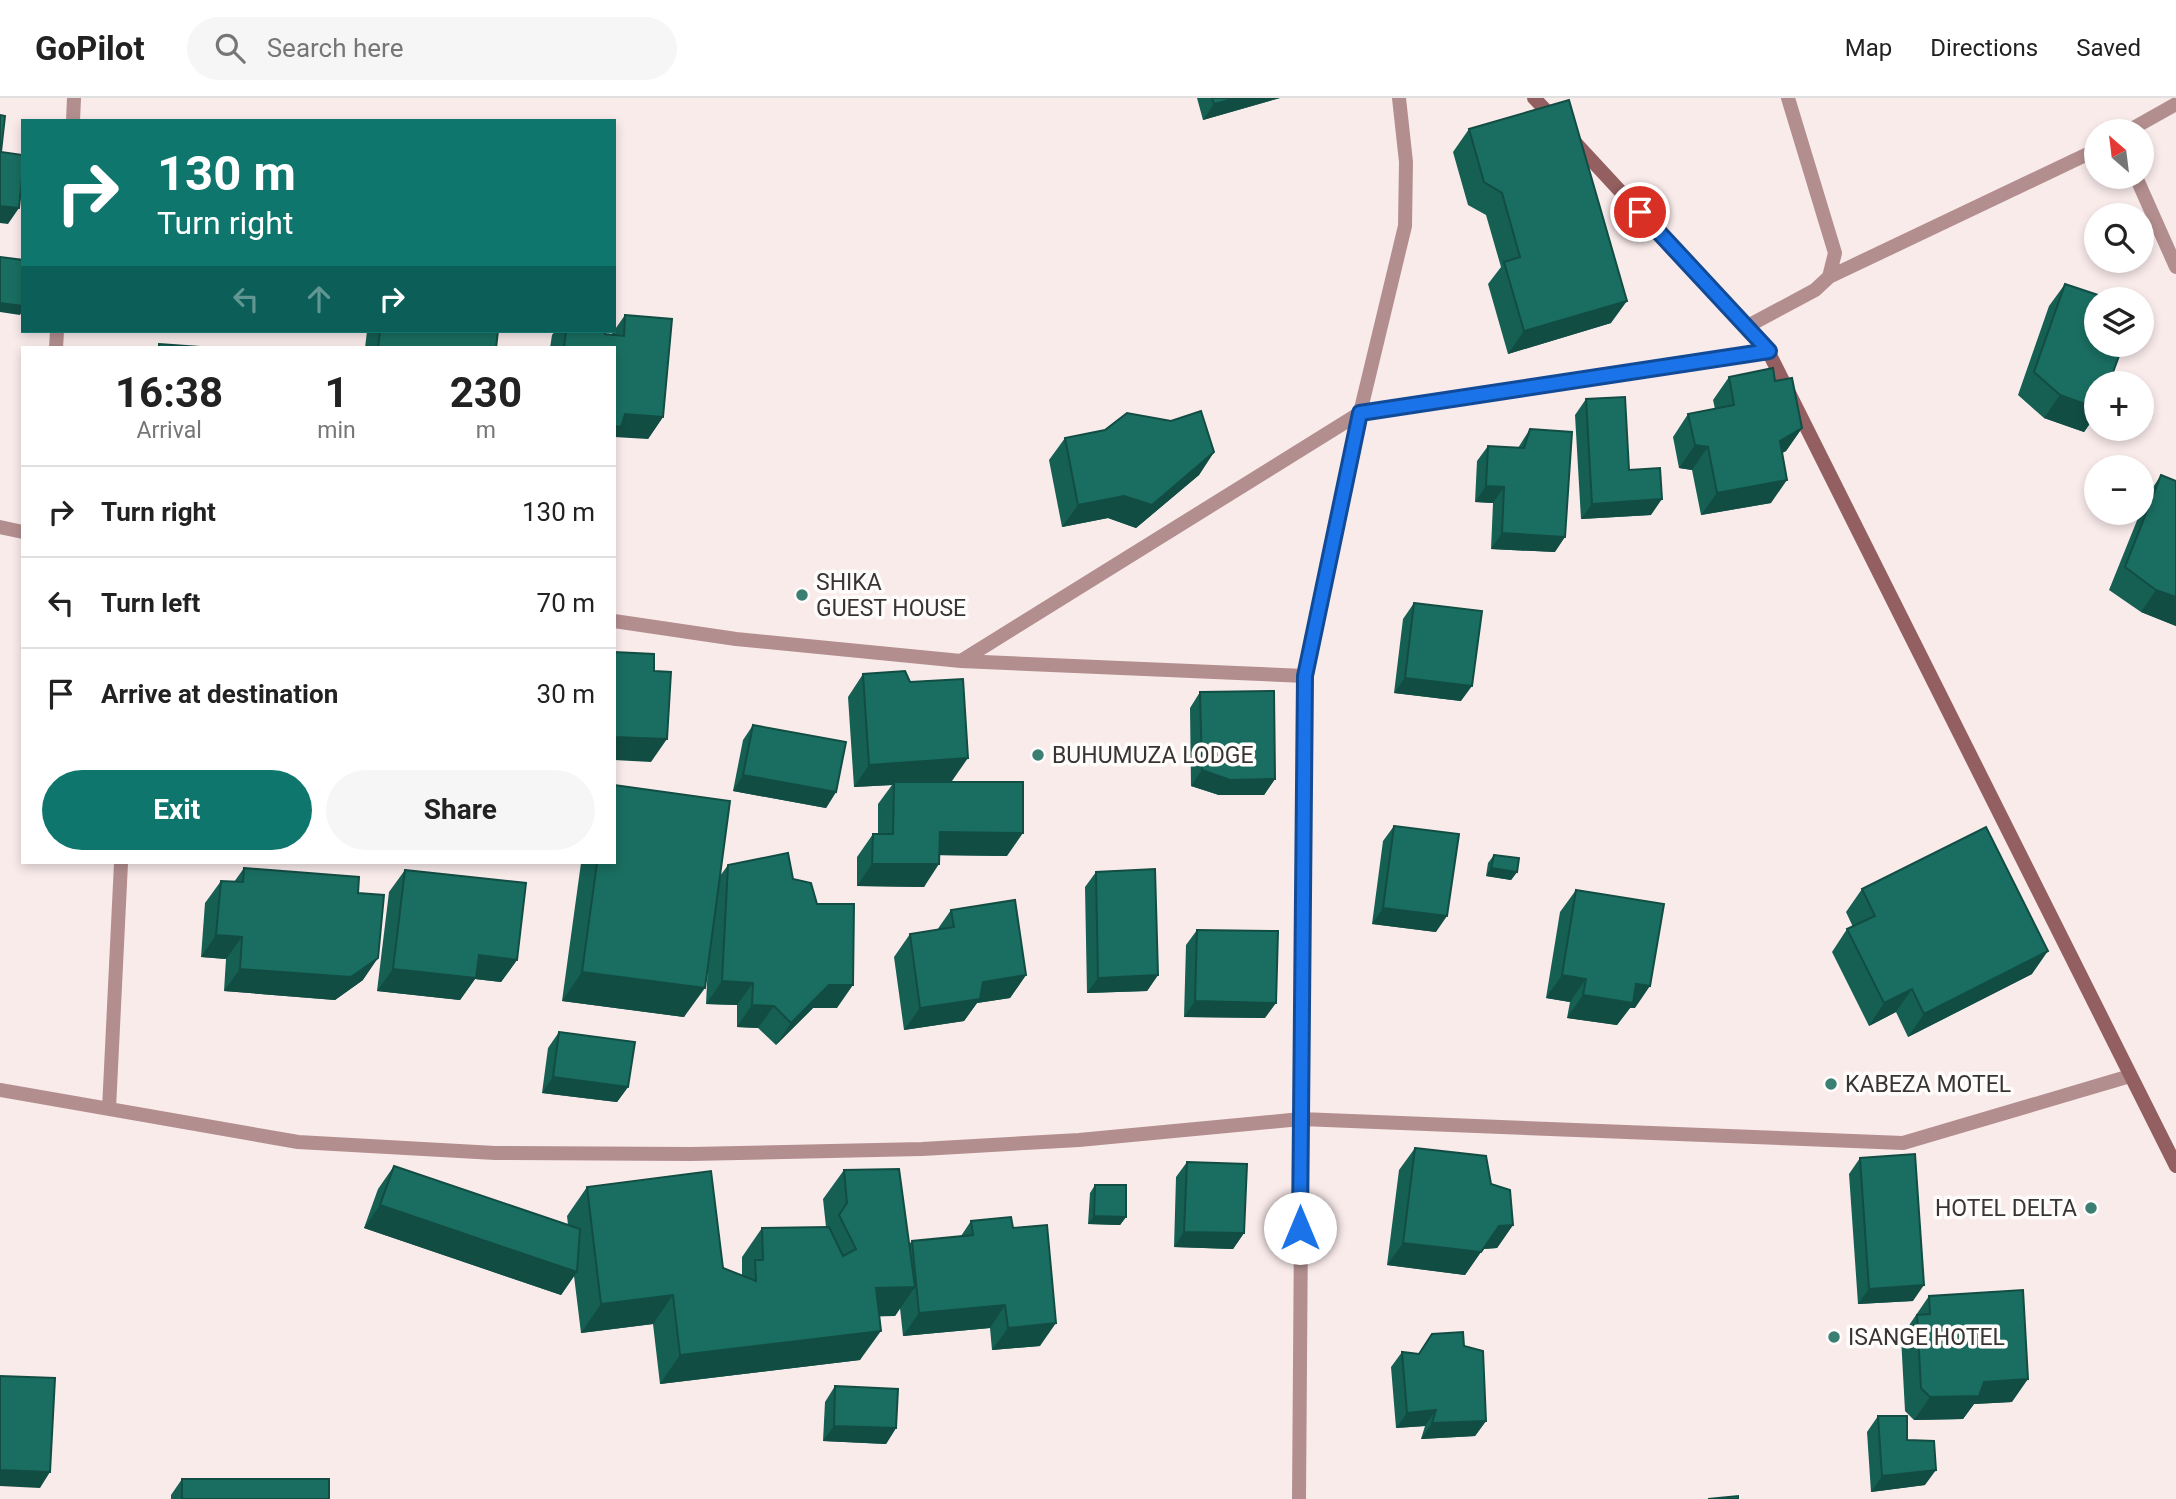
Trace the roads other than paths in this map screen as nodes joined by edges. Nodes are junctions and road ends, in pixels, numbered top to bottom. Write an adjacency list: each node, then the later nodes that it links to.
1 (75, 98): 6 (street)
2 (1399, 98): 14 (street)
3 (1534, 98): 12 (main road)
4 (1788, 98): 11 (street)
5 (2176, 104): 7 (street)
6 (73, 119)
7 (2149, 119)
8 (2084, 156): 11 (street)
9 (2141, 189): 10 (street)
10 (2176, 267)
11 (1829, 277): 12 (street)
12 (1746, 327): 13 (main road)
13 (1769, 351): 14 (street); 21 (main road)
14 (1360, 413): 18 (street); 19 (street)
15 (0, 527): 16 (street)
16 (21, 531)
17 (616, 621): 18 (street)
18 (961, 661): 19 (street)
19 (1305, 676): 24 (street)
20 (121, 864): 23 (street)
21 (2130, 1076): 24 (street); 25 (main road)
22 (0, 1090): 23 (street)
23 (109, 1109): 24 (street)
24 (1301, 1119): 26 (street)
25 (2176, 1166)
26 (1298, 1499)

